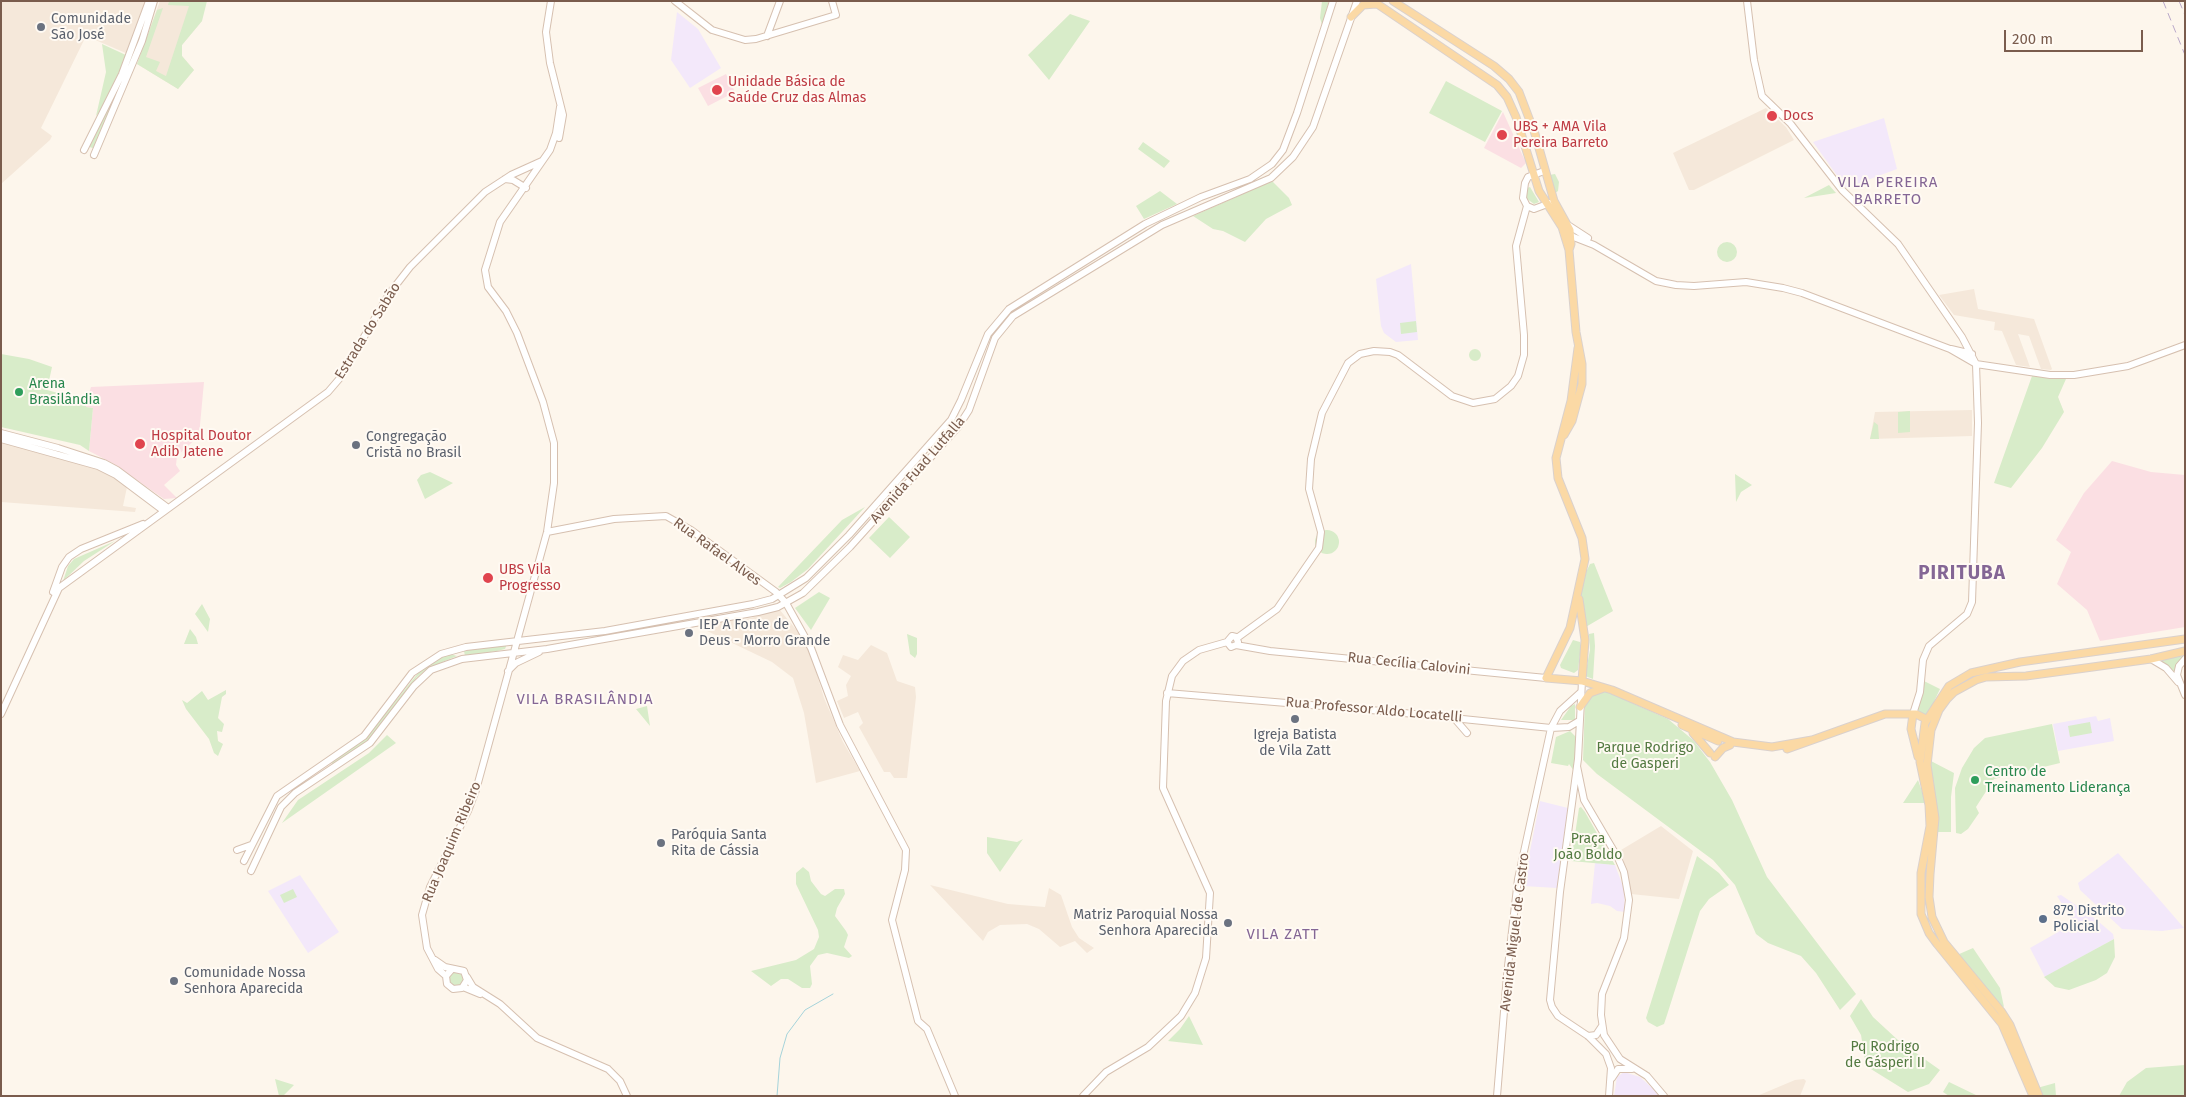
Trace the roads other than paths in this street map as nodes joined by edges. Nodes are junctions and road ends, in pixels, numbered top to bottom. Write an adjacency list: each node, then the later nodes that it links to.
1 (149, 1): 15 (main road)
2 (154, 1): 16 (main road)
3 (551, 1): 14 (main road)
4 (675, 1): 13 (main road)
5 (780, 1): 13 (main road)
6 (832, 1): 13 (main road)
7 (1333, 1): 51 (main road, Avenida Fuad Lutfalla)
8 (1357, 1): 12 (main road, Avenida Fuad Lutfalla)
9 (1393, 1): 18 (main road)
10 (1747, 1): 30 (main road)
11 (1374, 3): 12 (main road); 20 (main road)
12 (1351, 17): 53 (main road, Avenida Fuad Lutfalla)
13 (768, 36)
14 (560, 107): 17 (main road); 22 (main road)
15 (84, 150)
16 (94, 155)
17 (544, 161): 19 (main road, Estrada do Sabão); 22 (main road)
18 (1544, 171): 20 (main road); 24 (main road)
19 (515, 174): 21 (main road, Estrada do Sabão); 22 (main road)
20 (1534, 174): 24 (main road); 25 (main road)
21 (505, 179): 23 (main road); 44 (main road, Estrada do Sabão)
22 (530, 181): 23 (main road, Rua Joaquim Ribeiro)
23 (525, 187): 46 (main road, Rua Joaquim Ribeiro)
24 (1550, 203): 25 (main road); 26 (main road)
25 (1527, 206): 64 (main road)
26 (1566, 228): 27 (main road); 28 (main road); 29 (main road)
27 (1571, 236): 28 (main road); 29 (main road)
28 (1594, 245): 33 (main road)
29 (1569, 250): 32 (main road)
30 (1962, 336): 33 (main road); 34 (main road)
31 (2185, 345): 35 (main road)
32 (1578, 348): 36 (main road); 37 (main road)
33 (1950, 349): 34 (main road); 35 (main road)
34 (1972, 354): 35 (main road)
35 (1976, 364): 90 (main road)
36 (1572, 381): 37 (main road); 39 (main road)
37 (1582, 387): 38 (main road)
38 (1576, 410): 39 (main road); 42 (main road)
39 (1568, 412): 42 (main road)
40 (1, 434): 44 (main road)
41 (1, 439): 43 (main road)
42 (1560, 440): 50 (main road)
43 (152, 503): 44 (main road); 45 (main road)
44 (166, 510): 45 (main road, Estrada do Sabão)
45 (151, 520): 47 (main road, Estrada do Sabão); 48 (main road, Estrada do Sabão)
46 (547, 532): 49 (main road, Rua Rafael Alves); 60 (main road, Rua Joaquim Ribeiro)
47 (118, 534): 48 (main road); 54 (main road, Estrada do Sabão)
48 (120, 544): 54 (main road, Estrada do Sabão)
49 (769, 589): 51 (main road, Rua Rafael Alves); 52 (main road)
50 (1578, 594): 58 (main road); 62 (main road)
51 (780, 595): 52 (main road, Avenida Fuad Lutfalla); 53 (main road)
52 (772, 599): 55 (main road); 57 (main road, Avenida Fuad Lutfalla)
53 (786, 603): 55 (main road, Avenida Fuad Lutfalla); 56 (main road)
54 (50, 606): 87 (main road, Estrada do Sabão)
55 (778, 607): 56 (main road); 61 (main road, Avenida Fuad Lutfalla)
56 (792, 617): 125 (main road)
57 (596, 632): 60 (main road, Avenida Fuad Lutfalla); 61 (main road)
58 (1566, 637): 62 (main road); 78 (main road)
59 (2185, 638): 63 (main road)
60 (516, 640): 65 (main road, Avenida Fuad Lutfalla); 69 (main road, Rua Joaquim Ribeiro)
61 (594, 640): 66 (main road, Avenida Fuad Lutfalla)
62 (1585, 640): 77 (main road)
63 (2165, 641): 67 (main road); 72 (main road)
64 (1237, 642): 78 (main road, Rua Cecília Calovini); 84 (main road, Rua Cecília Calovini)
65 (460, 648): 71 (main road); 104 (main road, Avenida Fuad Lutfalla)
66 (547, 649): 69 (main road, Avenida Fuad Lutfalla); 76 (main road)
67 (2118, 649): 70 (main road); 74 (main road)
68 (2185, 651): 72 (main road)
69 (512, 652): 71 (main road, Avenida Fuad Lutfalla); 76 (main road, Rua Joaquim Ribeiro)
70 (2093, 652): 75 (main road); 92 (main road)
71 (462, 659): 107 (main road, Avenida Fuad Lutfalla)
72 (2151, 659): 74 (main road); 81 (main road)
73 (2185, 659): 81 (main road)
74 (2089, 667): 75 (main road)
75 (2078, 669): 93 (main road)
76 (507, 672): 114 (main road, Rua Joaquim Ribeiro)
77 (1583, 673): 79 (main road); 80 (main road)
78 (1546, 678): 79 (main road, Rua Cecília Calovini)
79 (1573, 680): 80 (main road, Rua Cecília Calovini)
80 (1582, 682): 82 (main road); 83 (main road)
81 (2179, 682): 85 (main road)
82 (1606, 688): 86 (main road); 88 (main road)
83 (1581, 692): 86 (main road); 98 (main road, Avenida Miguel de Castro)
84 (1167, 693): 91 (main road, Rua Professor Aldo Locatelli); 126 (main road)
85 (2184, 694)
86 (1580, 707): 94 (main road)
87 (1, 714)
88 (1668, 714): 99 (main road); 102 (main road)
89 (1896, 714): 90 (main road); 95 (main road); 102 (main road)
90 (1913, 714): 92 (main road); 95 (main road)
91 (1453, 717): 98 (main road, Rua Professor Aldo Locatelli); 100 (main road)
92 (1926, 718): 97 (main road)
93 (1935, 720): 97 (main road); 131 (main road)
94 (1579, 721): 96 (main road); 101 (main road)
95 (1911, 722): 97 (main road); 105 (main road)
96 (1570, 727): 98 (main road, Rua Professor Aldo Locatelli); 101 (main road)
97 (1923, 727): 105 (main road)
98 (1551, 728): 127 (main road, Avenida Miguel de Castro)
99 (1692, 731): 103 (main road); 103 (main road)
100 (1467, 733)
101 (1579, 734): 106 (main road)
102 (1812, 740): 103 (main road)
103 (1730, 745)
104 (326, 760): 107 (main road); 110 (main road, Avenida Fuad Lutfalla)
105 (1920, 762): 130 (main road)
106 (1577, 764): 108 (main road); 109 (main road)
107 (331, 770): 113 (main road, Avenida Fuad Lutfalla)
108 (1585, 802): 109 (main road); 120 (main road)
109 (1572, 803): 121 (main road)
110 (251, 845): 111 (main road); 112 (main road, Avenida Fuad Lutfalla)
111 (237, 850)
112 (244, 861)
113 (251, 871)
114 (432, 958): 115 (main road); 116 (main road)
115 (452, 969): 116 (main road); 117 (main road)
116 (446, 976): 118 (main road)
117 (467, 977): 118 (main road); 119 (main road)
118 (464, 987): 119 (main road)
119 (485, 996): 124 (main road)
120 (1602, 1026): 121 (main road); 122 (main road)
121 (1588, 1036): 123 (main road)
122 (1634, 1069): 123 (main road); 129 (main road)
123 (1610, 1082): 128 (main road)
124 (626, 1096)
125 (955, 1096)
126 (1083, 1096)
127 (1498, 1096)
128 (1609, 1096)
129 (1664, 1096)
130 (2033, 1096)
131 (2039, 1096)

